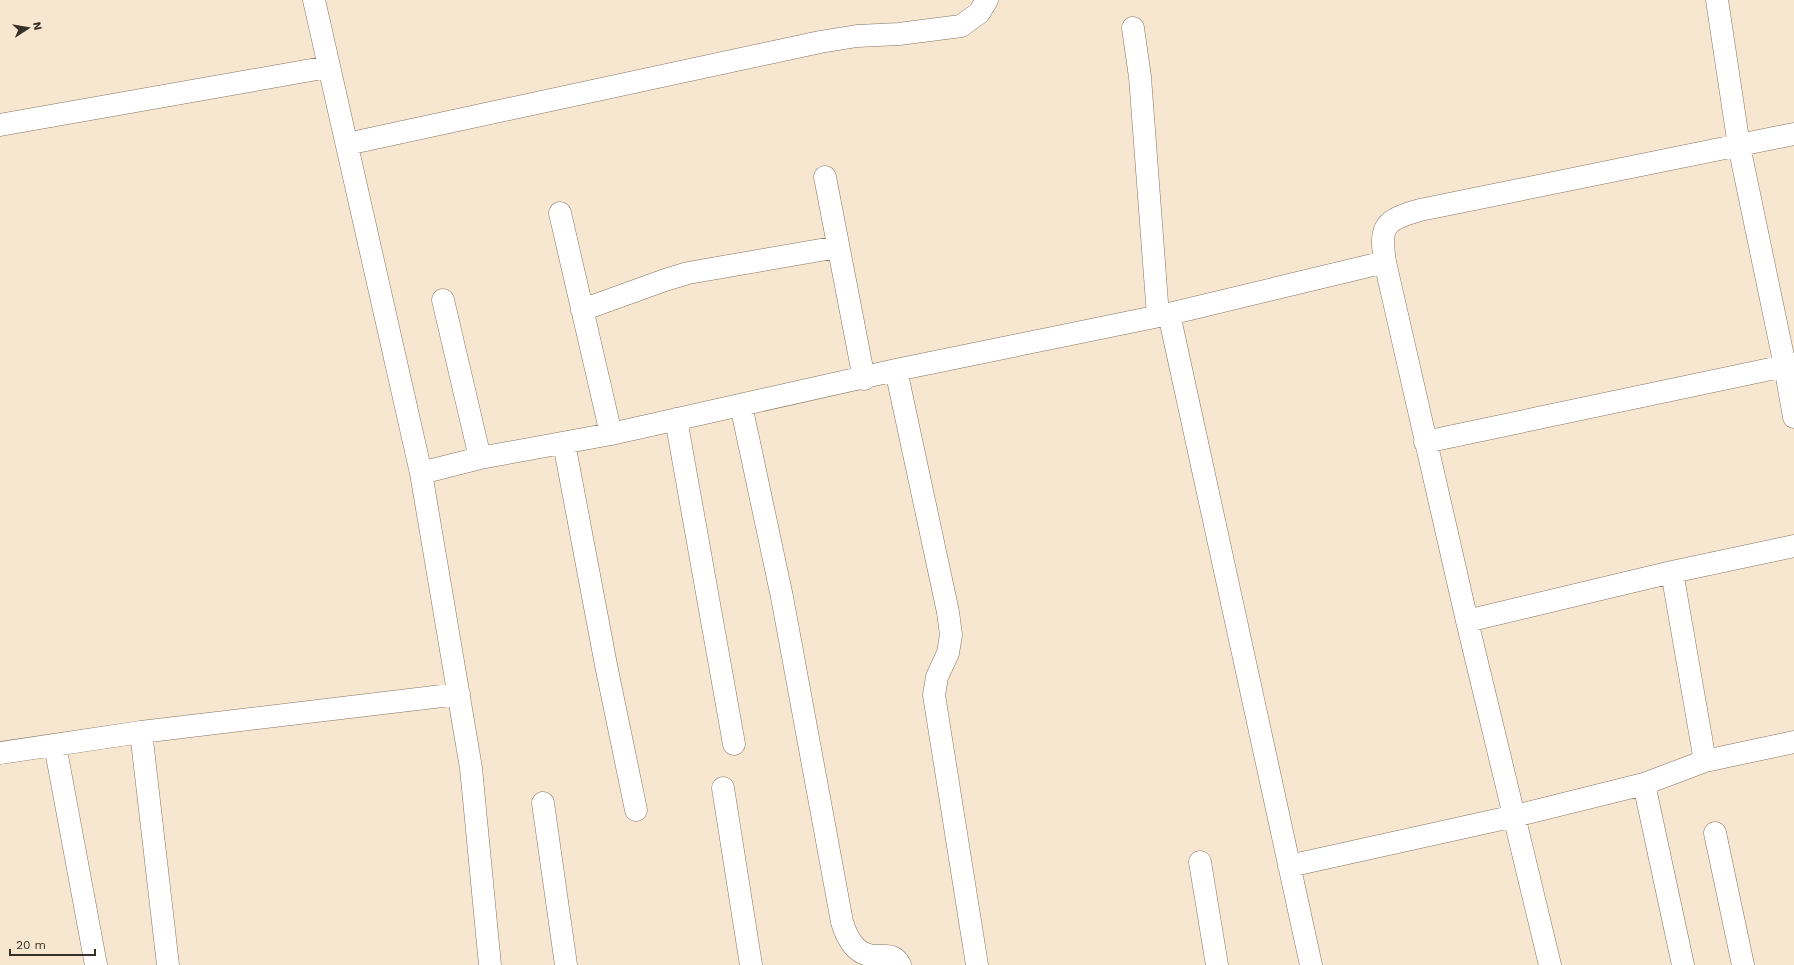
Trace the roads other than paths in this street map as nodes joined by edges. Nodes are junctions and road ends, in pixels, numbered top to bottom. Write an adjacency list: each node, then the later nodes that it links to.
1 (314, 0): 5 (street)
2 (987, 0): 8 (street)
3 (1717, 0): 9 (street)
4 (1133, 28): 16 (street)
5 (328, 67): 6 (street); 8 (street)
6 (0, 125)
7 (1794, 134): 9 (street)
8 (347, 144): 27 (street)
9 (1739, 146): 13 (street); 17 (street)
10 (825, 177): 12 (street)
11 (560, 213): 15 (street)
12 (838, 246): 15 (street); 19 (street)
13 (1385, 262): 16 (street); 24 (street)
14 (443, 300): 26 (street)
15 (582, 310): 23 (street)
16 (1164, 315): 18 (street); 45 (street)
17 (1790, 365): 21 (street); 24 (street)
18 (896, 370): 19 (street); 52 (street)
19 (864, 378): 20 (street)
20 (741, 405): 22 (street); 51 (street)
21 (1794, 416)
22 (676, 419): 23 (street); 34 (street)
23 (611, 434): 25 (street)
24 (1425, 442): 30 (street)
25 (564, 443): 26 (street); 41 (street)
26 (480, 458): 27 (street)
27 (421, 473): 31 (street)
28 (1794, 546): 29 (street)
29 (1672, 572): 30 (street); 37 (street)
30 (1467, 621): 42 (street)
31 (459, 694): 32 (street); 48 (street)
32 (141, 732): 35 (street); 47 (street)
33 (1794, 742): 37 (street)
34 (734, 744)
35 (55, 745): 36 (street); 46 (street)
36 (0, 753)
37 (1705, 761): 38 (street)
38 (1644, 784): 42 (street); 56 (street)
39 (723, 788): 50 (street)
40 (543, 803): 49 (street)
41 (636, 810)
42 (1515, 816): 45 (street); 55 (street)
43 (1715, 833): 57 (street)
44 (1200, 862): 53 (street)
45 (1290, 866): 54 (street)
46 (96, 965)
47 (168, 965)
48 (490, 965)
49 (566, 965)
50 (751, 965)
51 (900, 965)
52 (977, 965)
53 (1217, 965)
54 (1311, 965)
55 (1550, 965)
56 (1683, 965)
57 (1743, 965)

